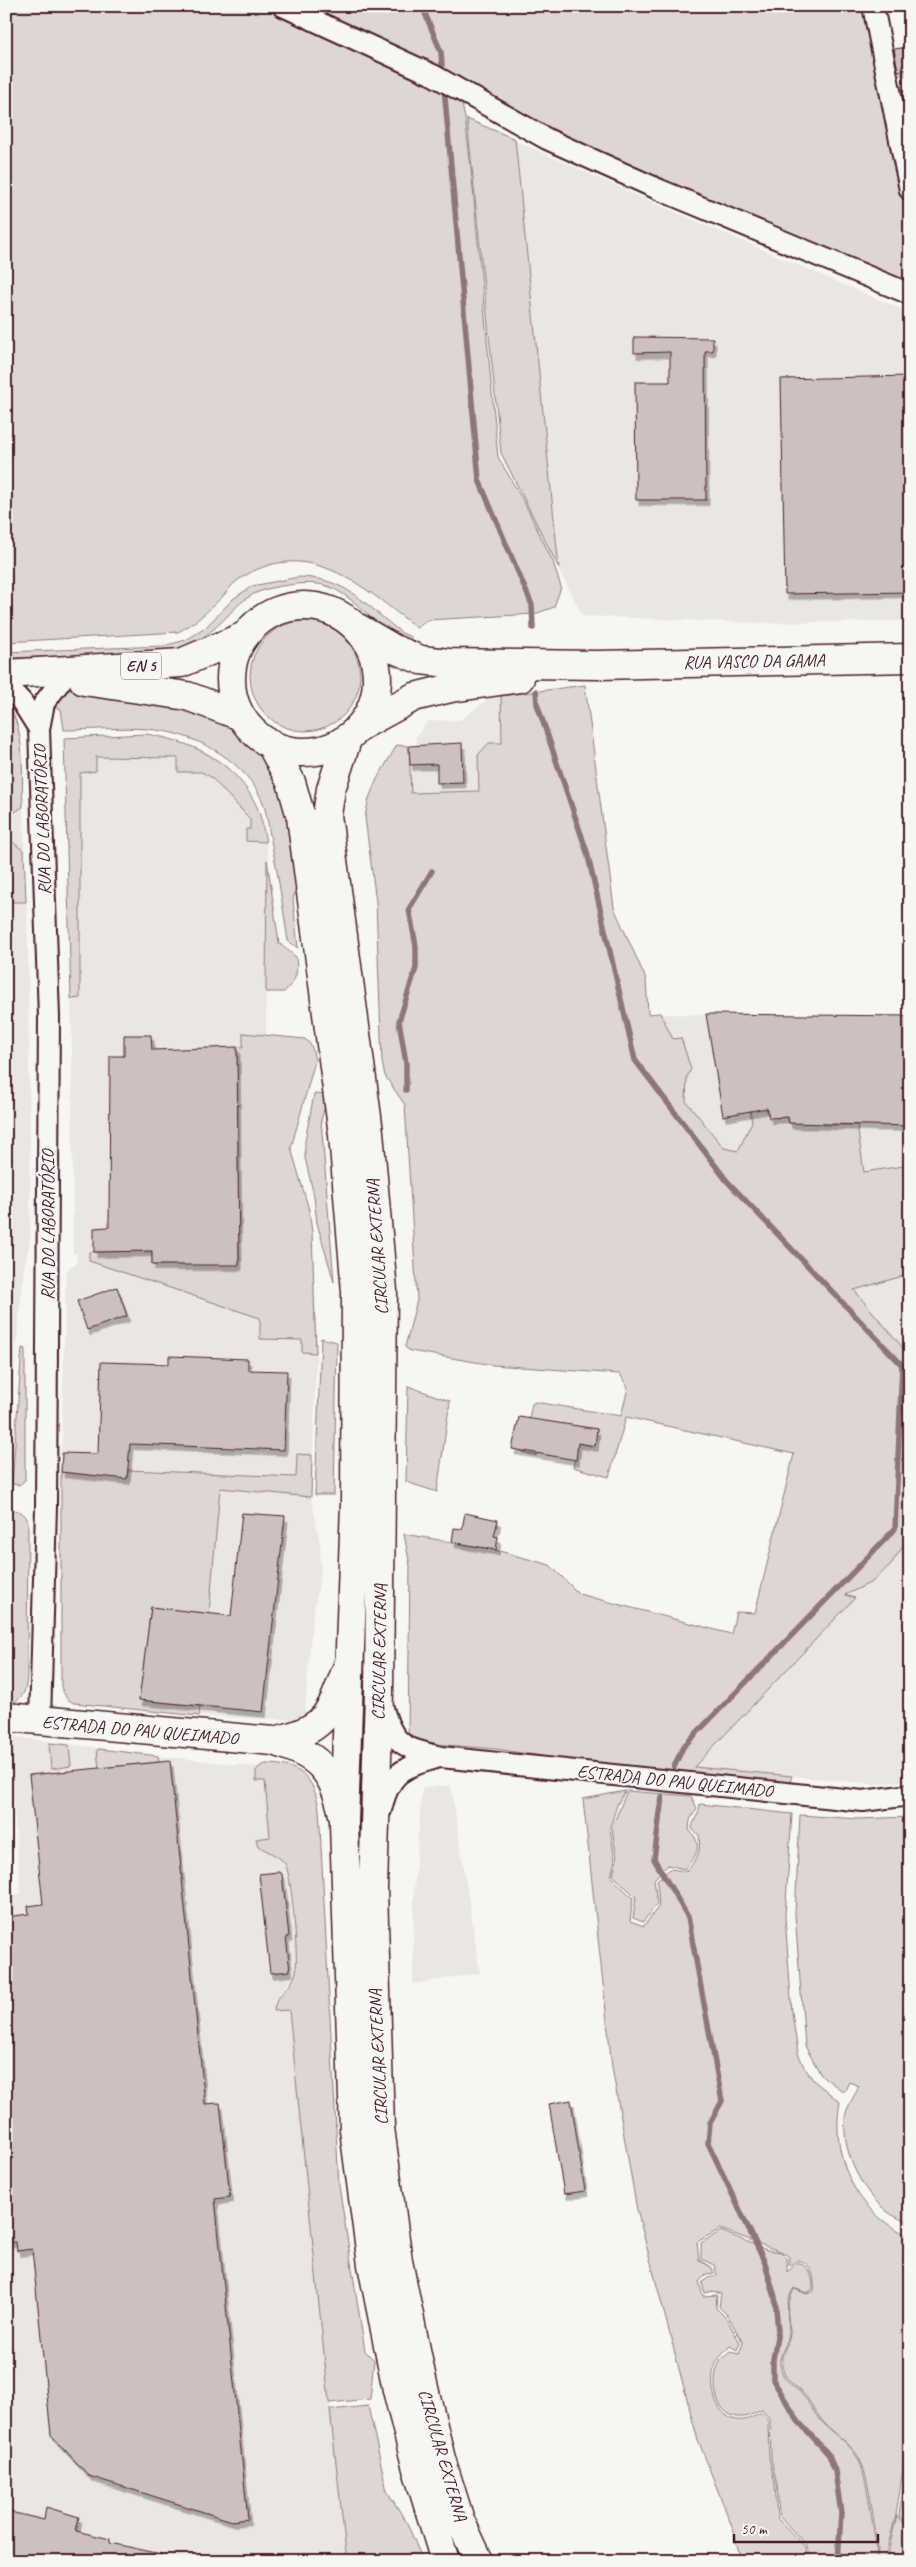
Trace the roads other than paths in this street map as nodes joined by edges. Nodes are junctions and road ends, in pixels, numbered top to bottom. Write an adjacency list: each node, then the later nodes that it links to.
1 (283, 6): 4 (street)
2 (873, 6): 3 (street)
3 (910, 190)
4 (910, 294)
5 (358, 628): 6 (main road); 8 (main road, RUA VASCO DA GAMA); 14 (main road)
6 (245, 636): 9 (main road, EN 5); 12 (main road)
7 (910, 658): 8 (main road, RUA VASCO DA GAMA)
8 (598, 665): 14 (main road, RUA VASCO DA GAMA)
9 (18, 674): 10 (main road, EN 5)
10 (63, 678): 12 (main road, EN 5); 13 (street, RUA DO LABORATÓRIO)
11 (6, 685): 13 (street, RUA DO LABORATÓRIO)
12 (241, 716): 15 (main road)
13 (39, 729): 19 (street, RUA DO LABORATÓRIO)
14 (354, 732): 15 (main road); 17 (main road, CIRCULAR EXTERNA)
15 (270, 743): 16 (main road, CIRCULAR EXTERNA)
16 (348, 1664): 20 (main road); 23 (main road, CIRCULAR EXTERNA)
17 (378, 1692): 21 (street, ESTRADA DO PAU QUEIMADO); 24 (main road, CIRCULAR EXTERNA)
18 (6, 1717): 19 (main road, ESTRADA DO PAU QUEIMADO)
19 (40, 1721): 20 (main road, ESTRADA DO PAU QUEIMADO)
20 (273, 1741): 23 (main road)
21 (441, 1757): 22 (street, ESTRADA DO PAU QUEIMADO); 24 (street, ESTRADA DO PAU QUEIMADO)
22 (910, 1795)
23 (344, 1823): 25 (main road, CIRCULAR EXTERNA)
24 (374, 1841): 26 (main road, CIRCULAR EXTERNA)
25 (445, 2561)
26 (479, 2561)

